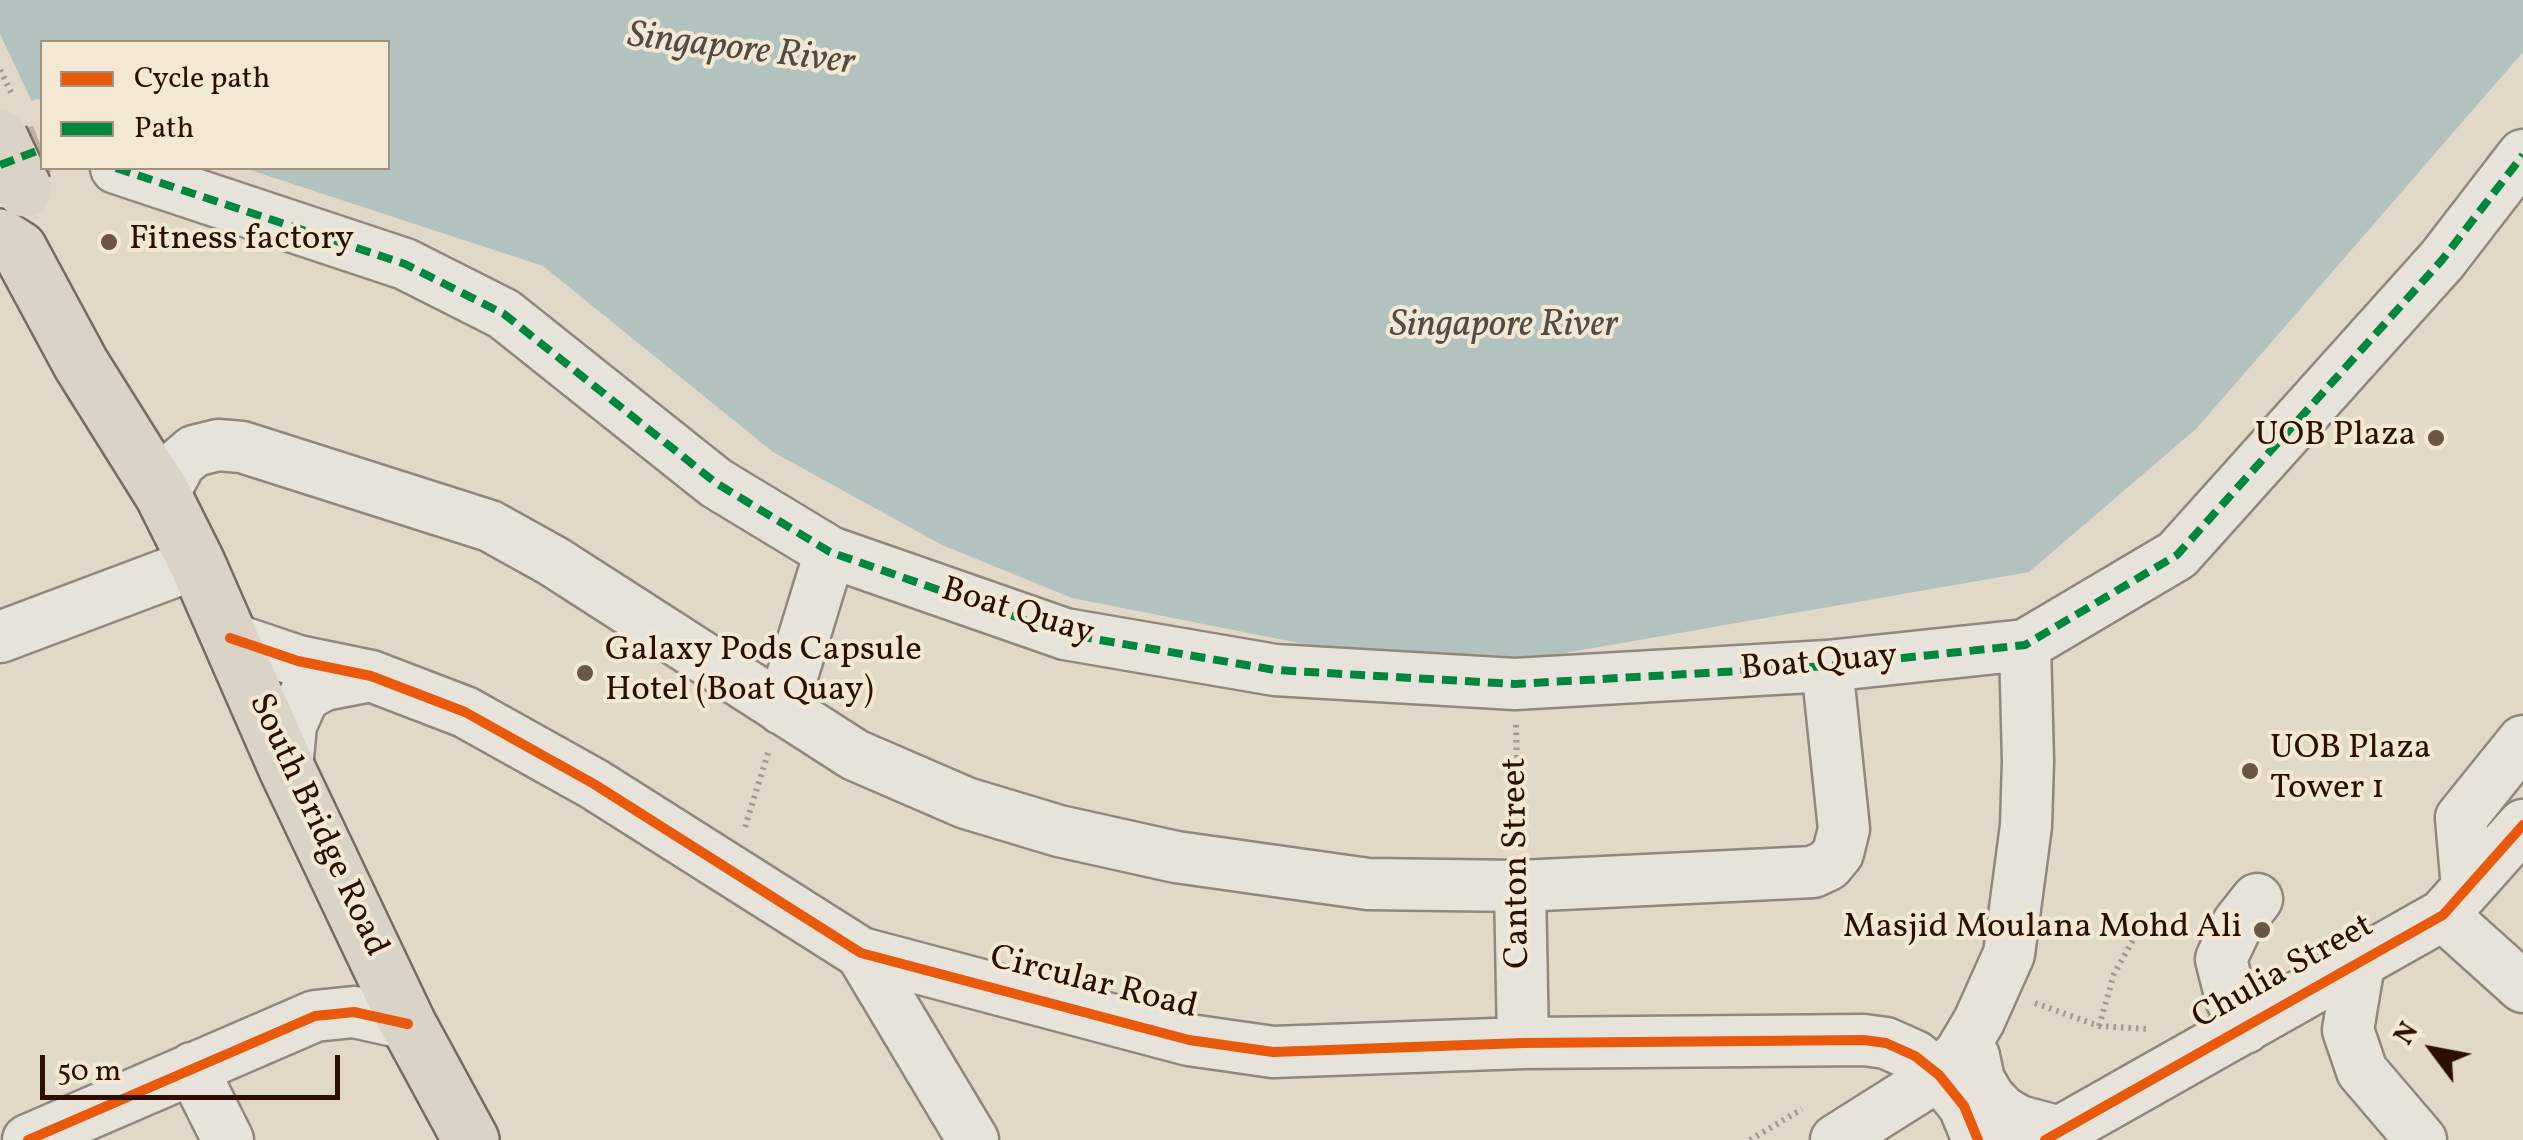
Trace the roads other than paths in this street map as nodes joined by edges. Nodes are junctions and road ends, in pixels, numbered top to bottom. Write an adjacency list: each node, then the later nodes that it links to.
1 (0, 138): 4 (main road, South Bridge Road, bridge)
2 (2523, 155): 10 (street)
3 (122, 170): 6 (street, Boat Quay)
4 (10, 243): 5 (main road, South Bridge Road)
5 (163, 495): 7 (main road, South Bridge Road); 13 (street)
6 (830, 552): 11 (street, Boat Quay); 13 (street)
7 (197, 564): 8 (street); 9 (main road, South Bridge Road)
8 (0, 637)
9 (230, 638): 12 (street, Circular Road); 15 (main road, South Bridge Road)
10 (2025, 645): 11 (street, Boat Quay); 23 (street)
11 (1827, 666): 17 (street)
12 (371, 676): 15 (street); 20 (street, Circular Road)
13 (782, 710): 17 (street)
14 (2523, 741): 19 (street)
15 (287, 769): 24 (main road, South Bridge Road)
16 (2523, 824): 19 (street, Chulia Street)
17 (1520, 886): 26 (street, Canton Street)
18 (2257, 899): 25 (street)
19 (2455, 902): 21 (street, Chulia Street); 22 (street)
20 (860, 953): 26 (street, Circular Road); 33 (street)
21 (2359, 964): 25 (street, Chulia Street); 36 (street)
22 (2523, 986)
23 (1979, 1021): 28 (street); 29 (street)
24 (408, 1024): 27 (street); 32 (main road, South Bridge Road)
25 (2245, 1028): 29 (street, Chulia Street)
26 (1522, 1043): 28 (street, Circular Road)
27 (192, 1068): 30 (street); 31 (street)
28 (1939, 1074): 34 (street); 35 (street, Circular Road)
29 (2054, 1137)
30 (28, 1140)
31 (228, 1140)
32 (471, 1140)
33 (973, 1140)
34 (1836, 1140)
35 (1978, 1140)
36 (2422, 1140)

